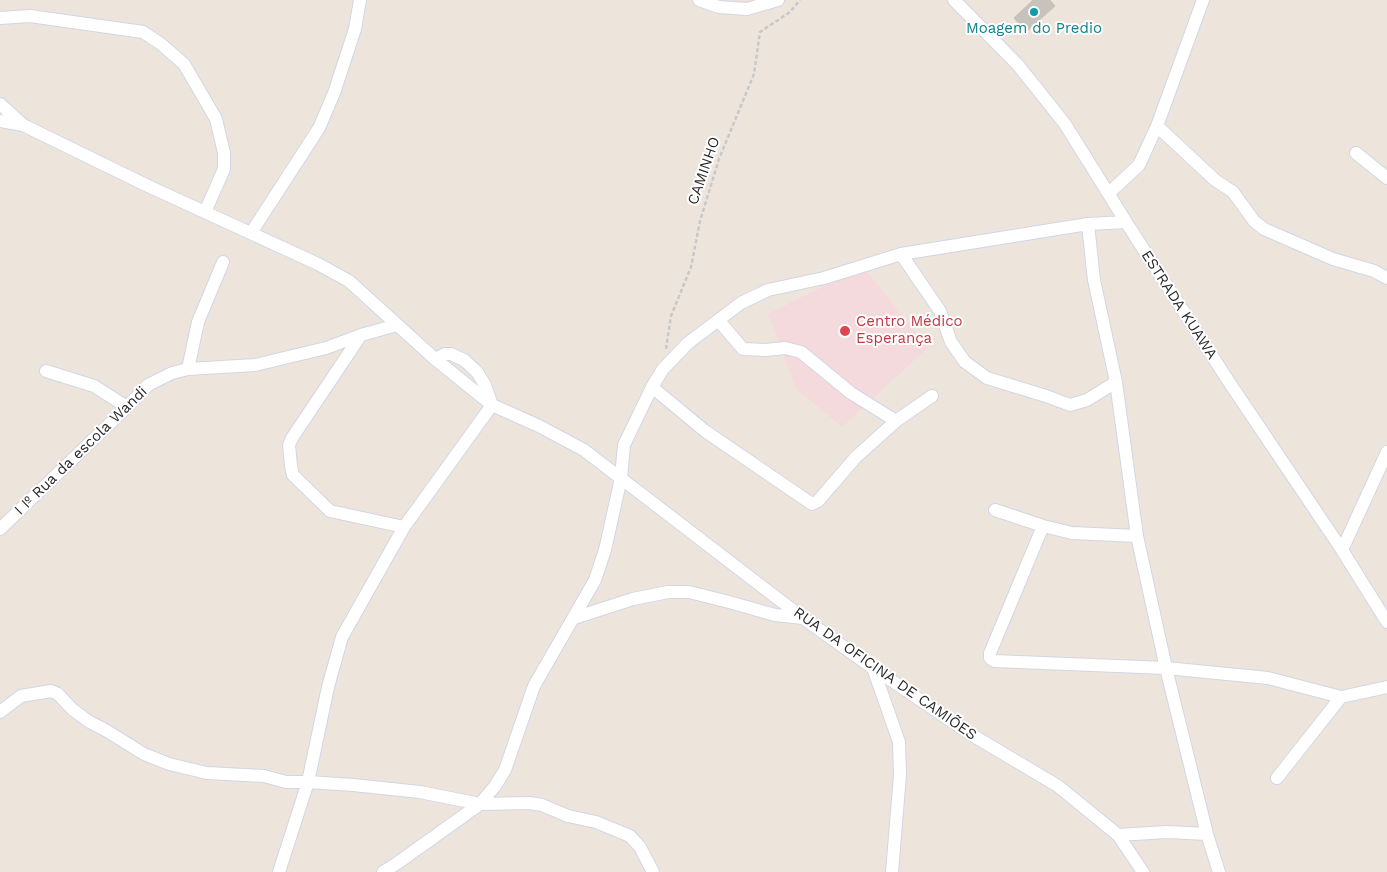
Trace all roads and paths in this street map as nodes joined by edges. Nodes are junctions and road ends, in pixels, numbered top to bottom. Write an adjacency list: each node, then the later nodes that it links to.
1 (360, 0): 18 (street)
2 (699, 0): 3 (street)
3 (776, 0)
4 (800, 0): 26 (path, CAMINHO)
5 (954, 0): 14 (street, ESTRADA KUAWA)
6 (1203, 0): 11 (street)
7 (0, 18): 15 (street)
8 (0, 104): 10 (street)
9 (0, 122): 10 (street)
10 (23, 125): 15 (street, RUA DA OFICINA DE CAMIÕES)
11 (1157, 126): 14 (street); 21 (street)
12 (1356, 154): 13 (street)
13 (1387, 178)
14 (1109, 193): 16 (street, ESTRADA KUAWA)
15 (205, 212): 18 (street, RUA DA OFICINA DE CAMIÕES)
16 (1126, 222): 17 (street); 41 (street, ESTRADA KUAWA)
17 (1088, 224): 19 (street); 28 (street)
18 (251, 233): 23 (street, RUA DA OFICINA DE CAMIÕES)
19 (901, 254): 22 (street); 28 (street)
20 (223, 262): 25 (street)
21 (1387, 278)
22 (719, 321): 26 (street); 33 (street)
23 (397, 325): 24 (street, I Iº Rua da escola Wandi); 31 (street, RUA DA OFICINA DE CAMIÕES)
24 (361, 336): 25 (street, I Iº Rua da escola Wandi); 38 (street)
25 (188, 369): 32 (street, I Iº Rua da escola Wandi)
26 (662, 369): 29 (street)
27 (46, 372): 32 (street)
28 (1116, 382): 40 (street)
29 (652, 387): 33 (street); 35 (street)
30 (932, 396): 33 (street)
31 (492, 405): 35 (street, RUA DA OFICINA DE CAMIÕES); 38 (street)
32 (127, 407): 39 (street, I Iº Rua da escola Wandi)
33 (896, 421)
34 (1387, 452): 41 (street)
35 (621, 478): 42 (street); 43 (street, RUA DA OFICINA DE CAMIÕES)
36 (995, 510): 37 (street)
37 (1043, 526): 40 (street); 46 (street)
38 (404, 527): 51 (street)
39 (0, 529)
40 (1137, 536): 46 (street)
41 (1342, 550): 44 (street, ESTRADA KUAWA)
42 (574, 618): 43 (street); 52 (street)
43 (803, 618): 45 (street, RUA DA OFICINA DE CAMIÕES)
44 (1387, 622)
45 (872, 668): 54 (street, RUA DA OFICINA DE CAMIÕES); 59 (street)
46 (1166, 668): 48 (street); 53 (street)
47 (1387, 687): 48 (street)
48 (1341, 697): 50 (street)
49 (0, 712): 51 (street)
50 (1277, 778)
51 (308, 782): 52 (street); 56 (street)
52 (480, 804): 55 (street); 58 (street)
53 (1207, 834): 54 (street); 61 (street)
54 (1118, 835): 60 (street, RUA DA OFICINA DE CAMIÕES)
55 (395, 868): 57 (street)
56 (279, 872)
57 (383, 872)
58 (653, 872)
59 (892, 872)
60 (1144, 872)
61 (1218, 872)

